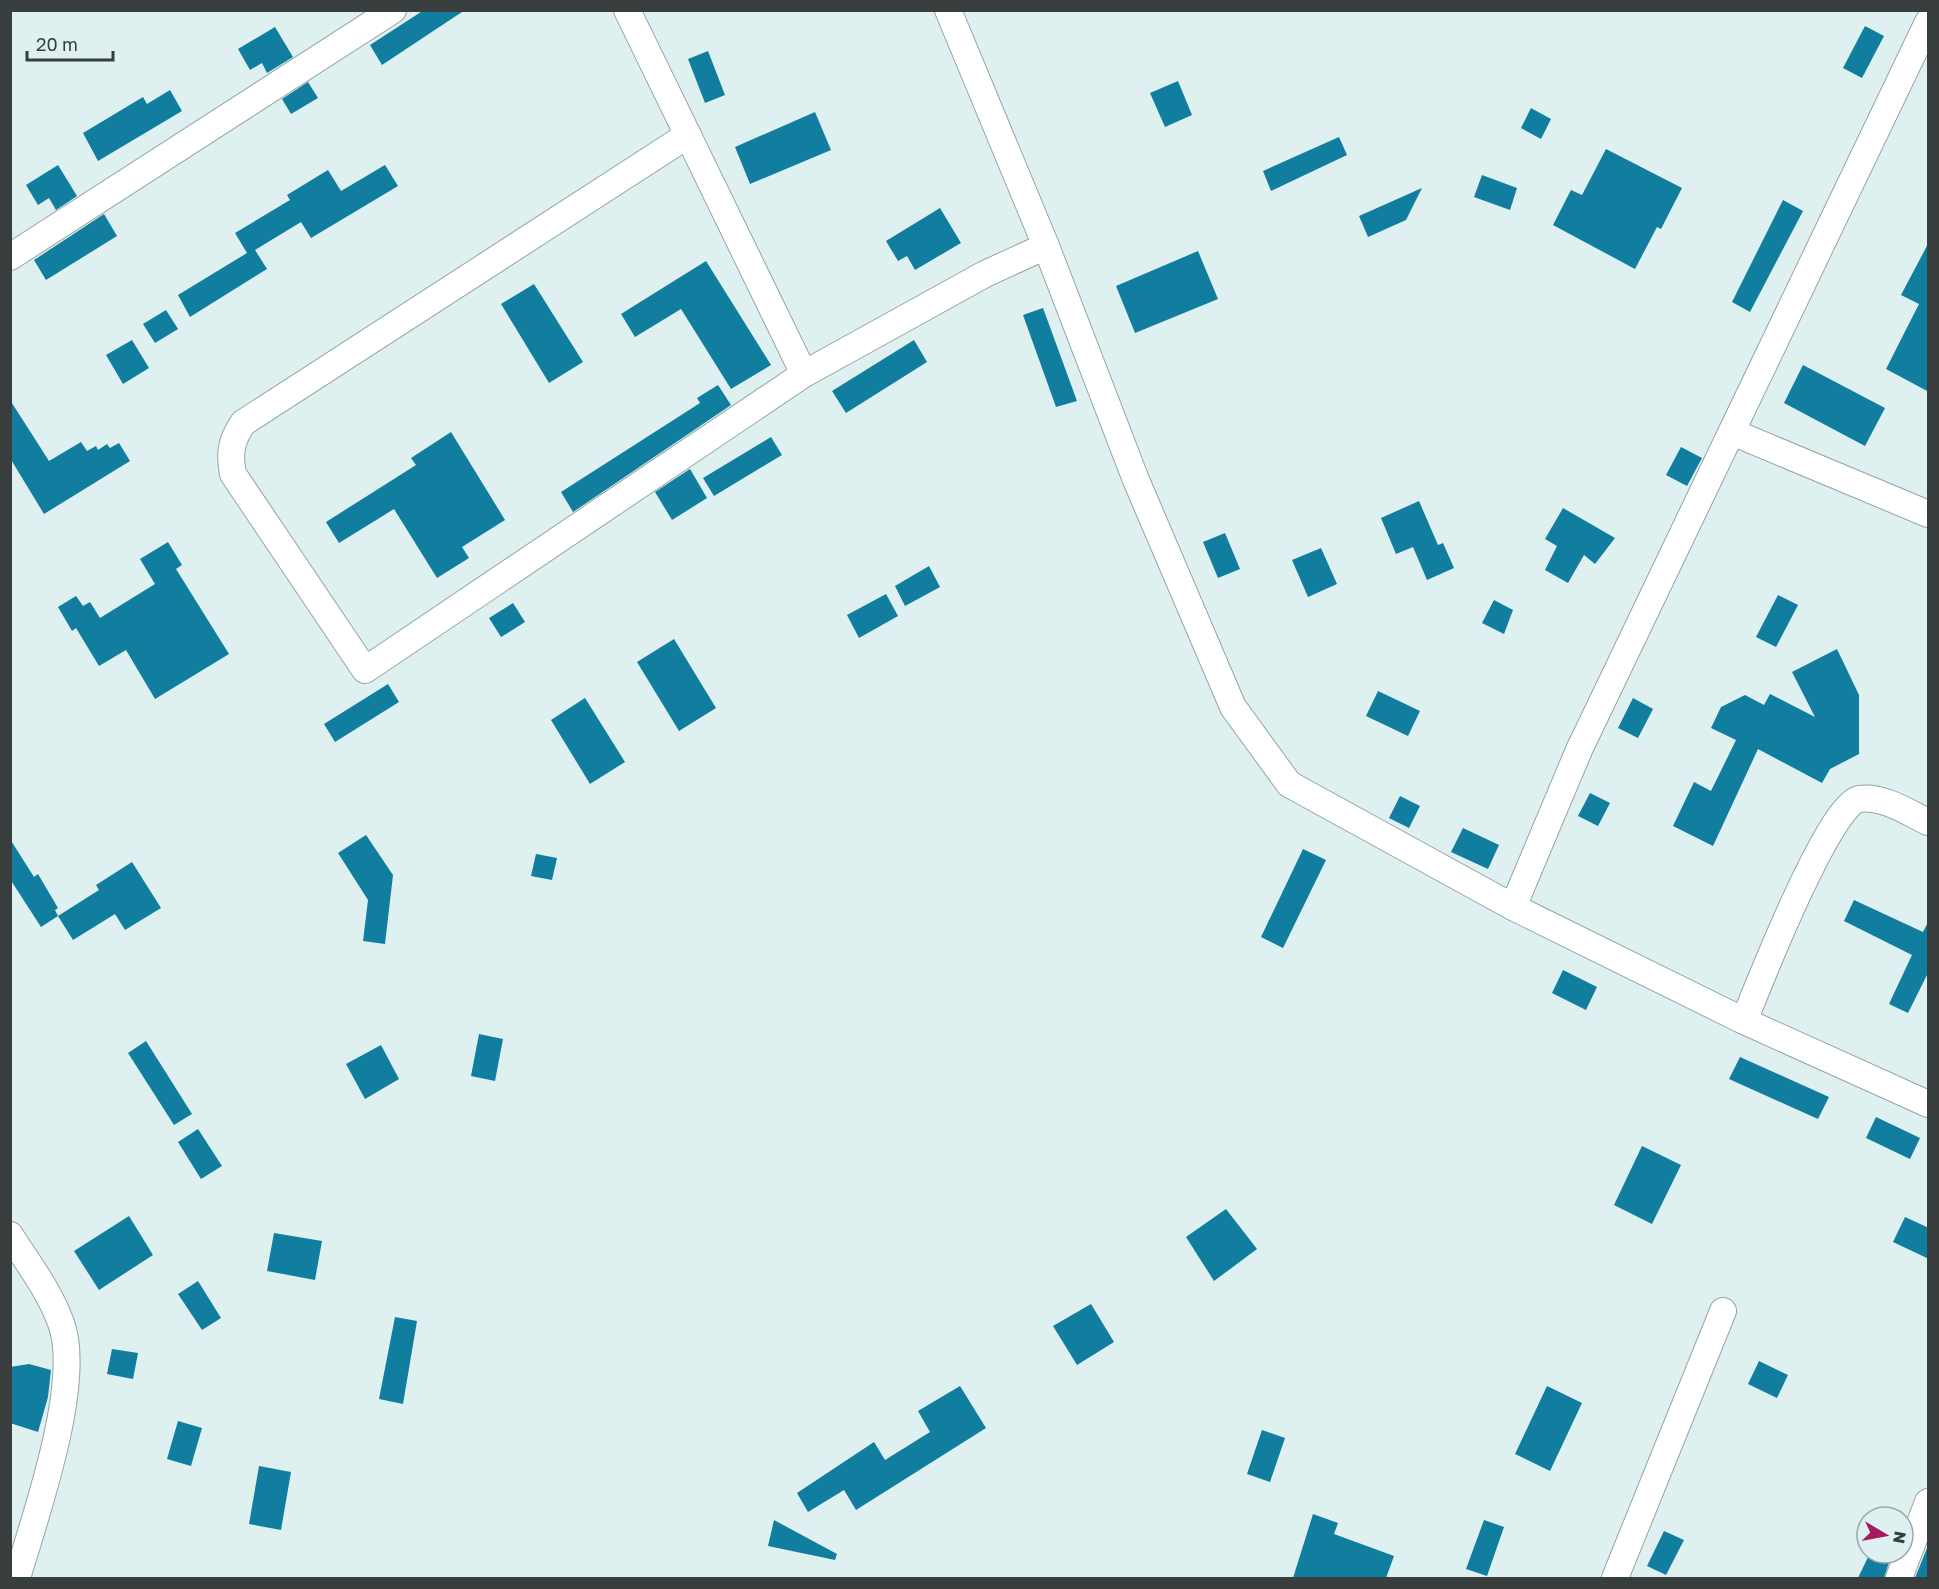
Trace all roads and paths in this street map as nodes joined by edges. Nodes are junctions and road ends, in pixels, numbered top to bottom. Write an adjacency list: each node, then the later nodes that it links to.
1 (393, 10): 7 (street)
2 (627, 10): 5 (street)
3 (948, 10): 6 (street)
4 (1929, 22): 9 (street)
5 (688, 135): 8 (street); 8 (street)
6 (1046, 246): 8 (street); 12 (street)
7 (10, 257)
8 (804, 374)
9 (1731, 432): 10 (street); 12 (street)
10 (1929, 514)
11 (1929, 822): 13 (street)
12 (1513, 907): 13 (street)
13 (1744, 1021): 14 (street)
14 (1929, 1104)
15 (10, 1235): 18 (street)
16 (1723, 1311): 19 (street)
17 (1929, 1502): 20 (street)
18 (17, 1578)
19 (1615, 1578)
20 (1899, 1578)

